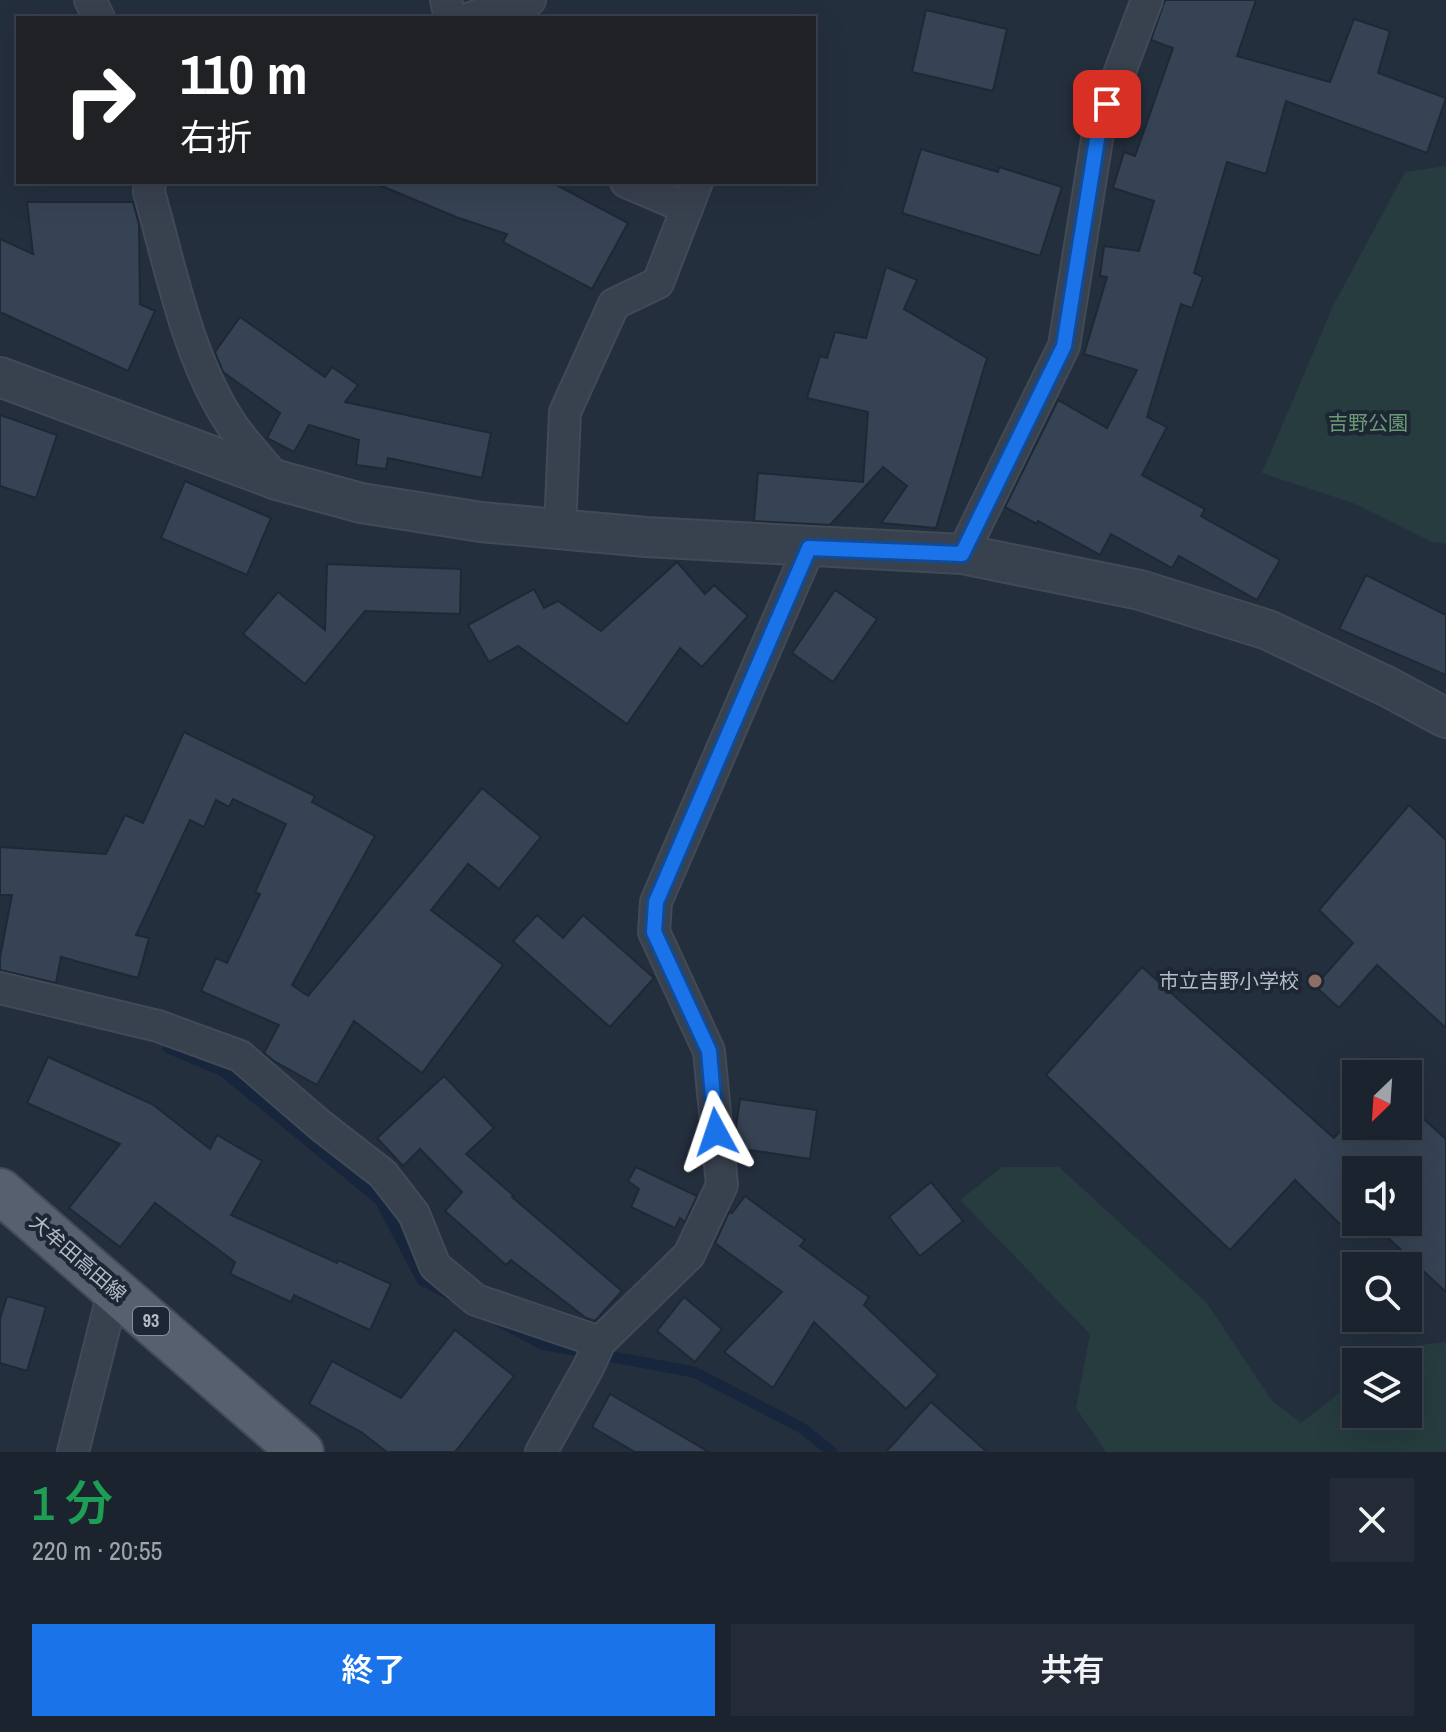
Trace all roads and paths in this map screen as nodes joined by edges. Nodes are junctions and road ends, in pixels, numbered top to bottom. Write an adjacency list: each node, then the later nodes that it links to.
1 (530, 0): 3 (street)
2 (1147, 0): 11 (street)
3 (477, 16)
4 (150, 184): 8 (street)
5 (636, 184): 6 (street)
6 (692, 195): 9 (street)
7 (0, 377): 8 (street)
8 (277, 480): 9 (street)
9 (560, 529): 10 (street)
10 (809, 548): 11 (street); 16 (street)
11 (962, 554): 12 (street)
12 (1446, 718)
13 (0, 988): 16 (street)
14 (0, 1191): 15 (main road, 大牟田高田線 / 93)
15 (114, 1289): 17 (street); 18 (main road, 大牟田高田線 / 93)
16 (594, 1353): 19 (street)
17 (73, 1452)
18 (301, 1452)
19 (541, 1452)

